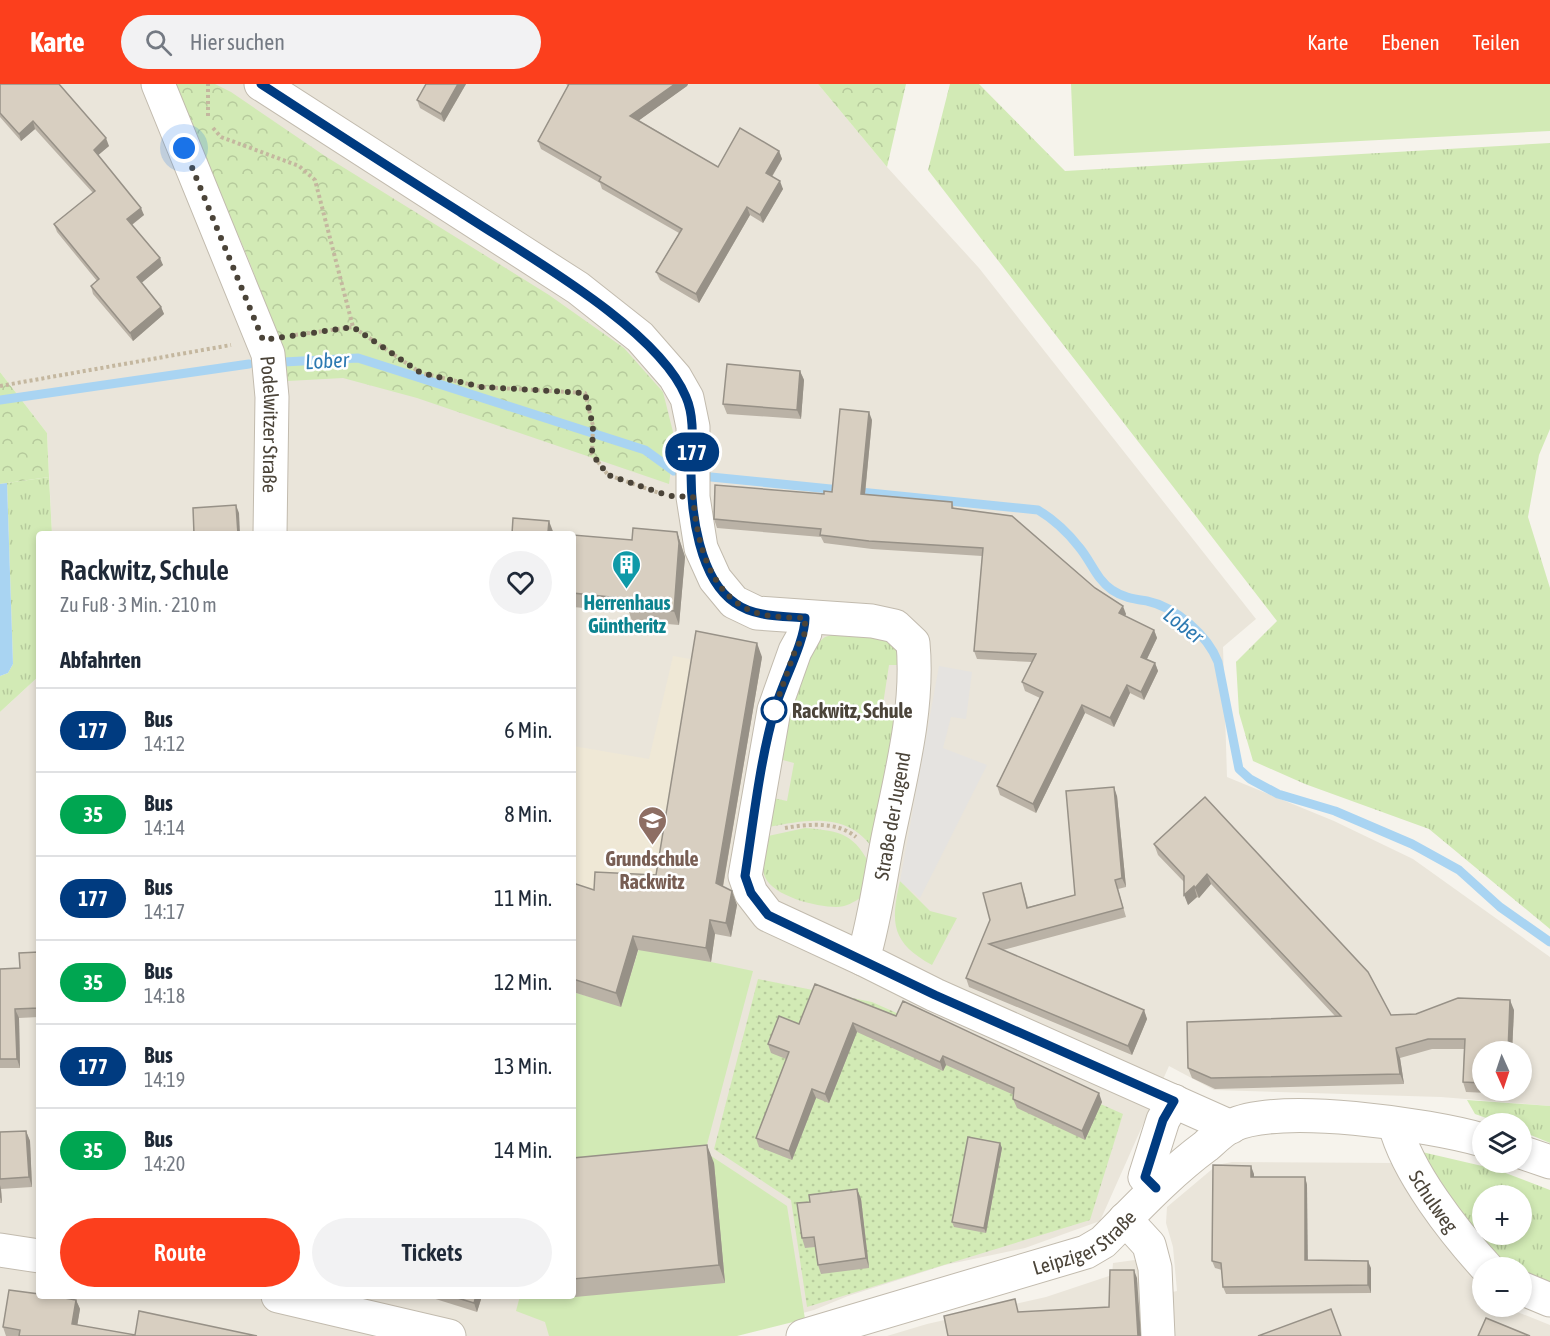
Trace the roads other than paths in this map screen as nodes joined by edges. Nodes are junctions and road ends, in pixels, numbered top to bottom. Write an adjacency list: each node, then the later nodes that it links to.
1 (158, 84): 3 (street, Podelwitzer Straße)
2 (261, 84): 4 (street, Straße der Jugend)
3 (270, 531)
4 (805, 618): 5 (street); 5 (street, Straße der Jugend)
5 (863, 959): 6 (street)
6 (1174, 1101): 8 (street); 12 (street)
7 (1395, 1125): 8 (street, Leipziger Straße); 9 (street, Leipziger Straße); 16 (street, Schulweg)
8 (1231, 1126): 12 (street, Leipziger Straße)
9 (1472, 1138)
10 (1532, 1156): 11 (street)
11 (1550, 1162)
12 (1156, 1188): 13 (street, Leipziger Straße)
13 (1125, 1219): 21 (street, Leipziger Straße); 22 (street)
14 (0, 1250): 15 (street)
15 (36, 1256)
16 (1477, 1257)
17 (1532, 1293): 19 (street)
18 (291, 1299): 20 (street)
19 (1550, 1300)
20 (449, 1336)
21 (802, 1336)
22 (1158, 1336)

